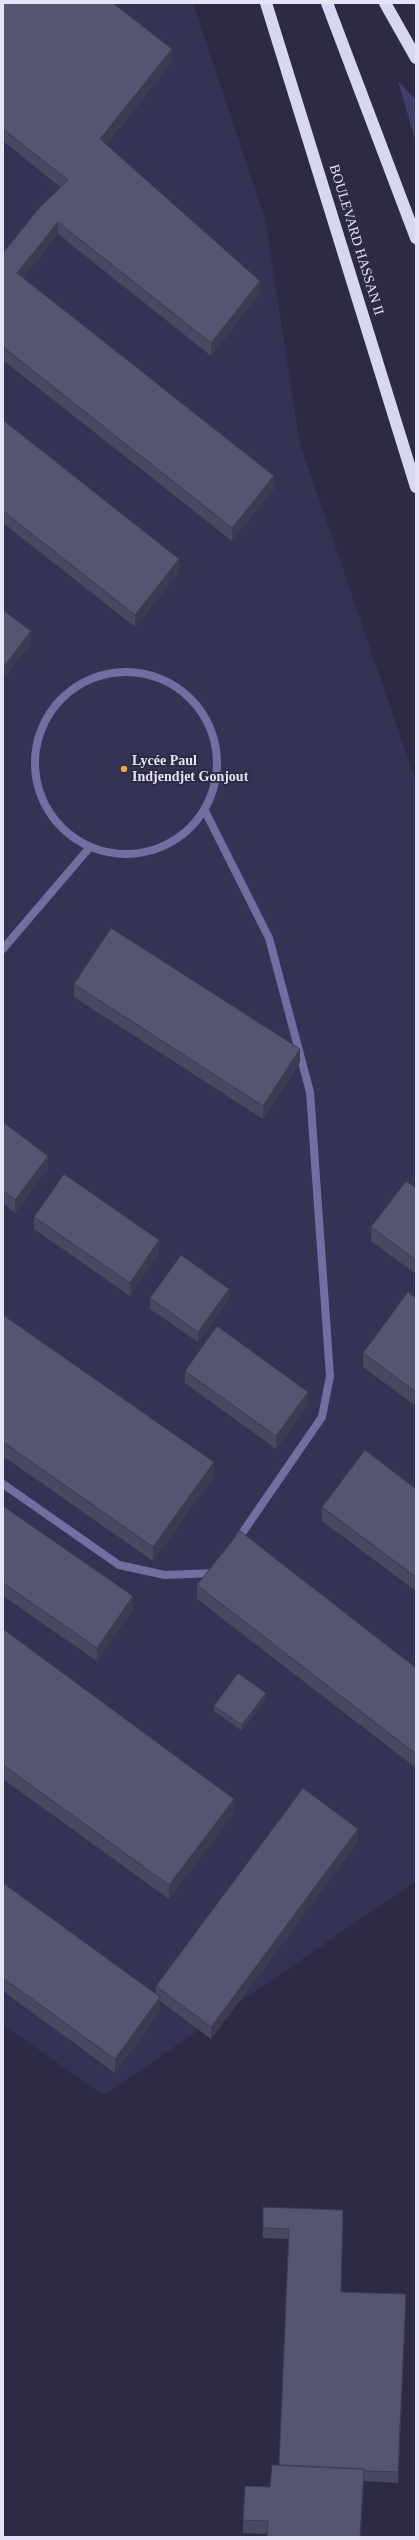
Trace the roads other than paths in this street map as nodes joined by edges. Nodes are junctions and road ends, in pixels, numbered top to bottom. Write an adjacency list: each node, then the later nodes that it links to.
1 (266, 3): 6 (highway, BOULEVARD HASSAN II)
2 (327, 3): 5 (highway)
3 (385, 3): 4 (highway)
4 (416, 58)
5 (416, 238)
6 (416, 486)
7 (205, 811): 8 (lane); 8 (lane); 11 (lane)
8 (90, 847): 9 (lane)
9 (3, 949)
10 (3, 1484): 12 (lane)
11 (232, 1548)
12 (219, 1567)

